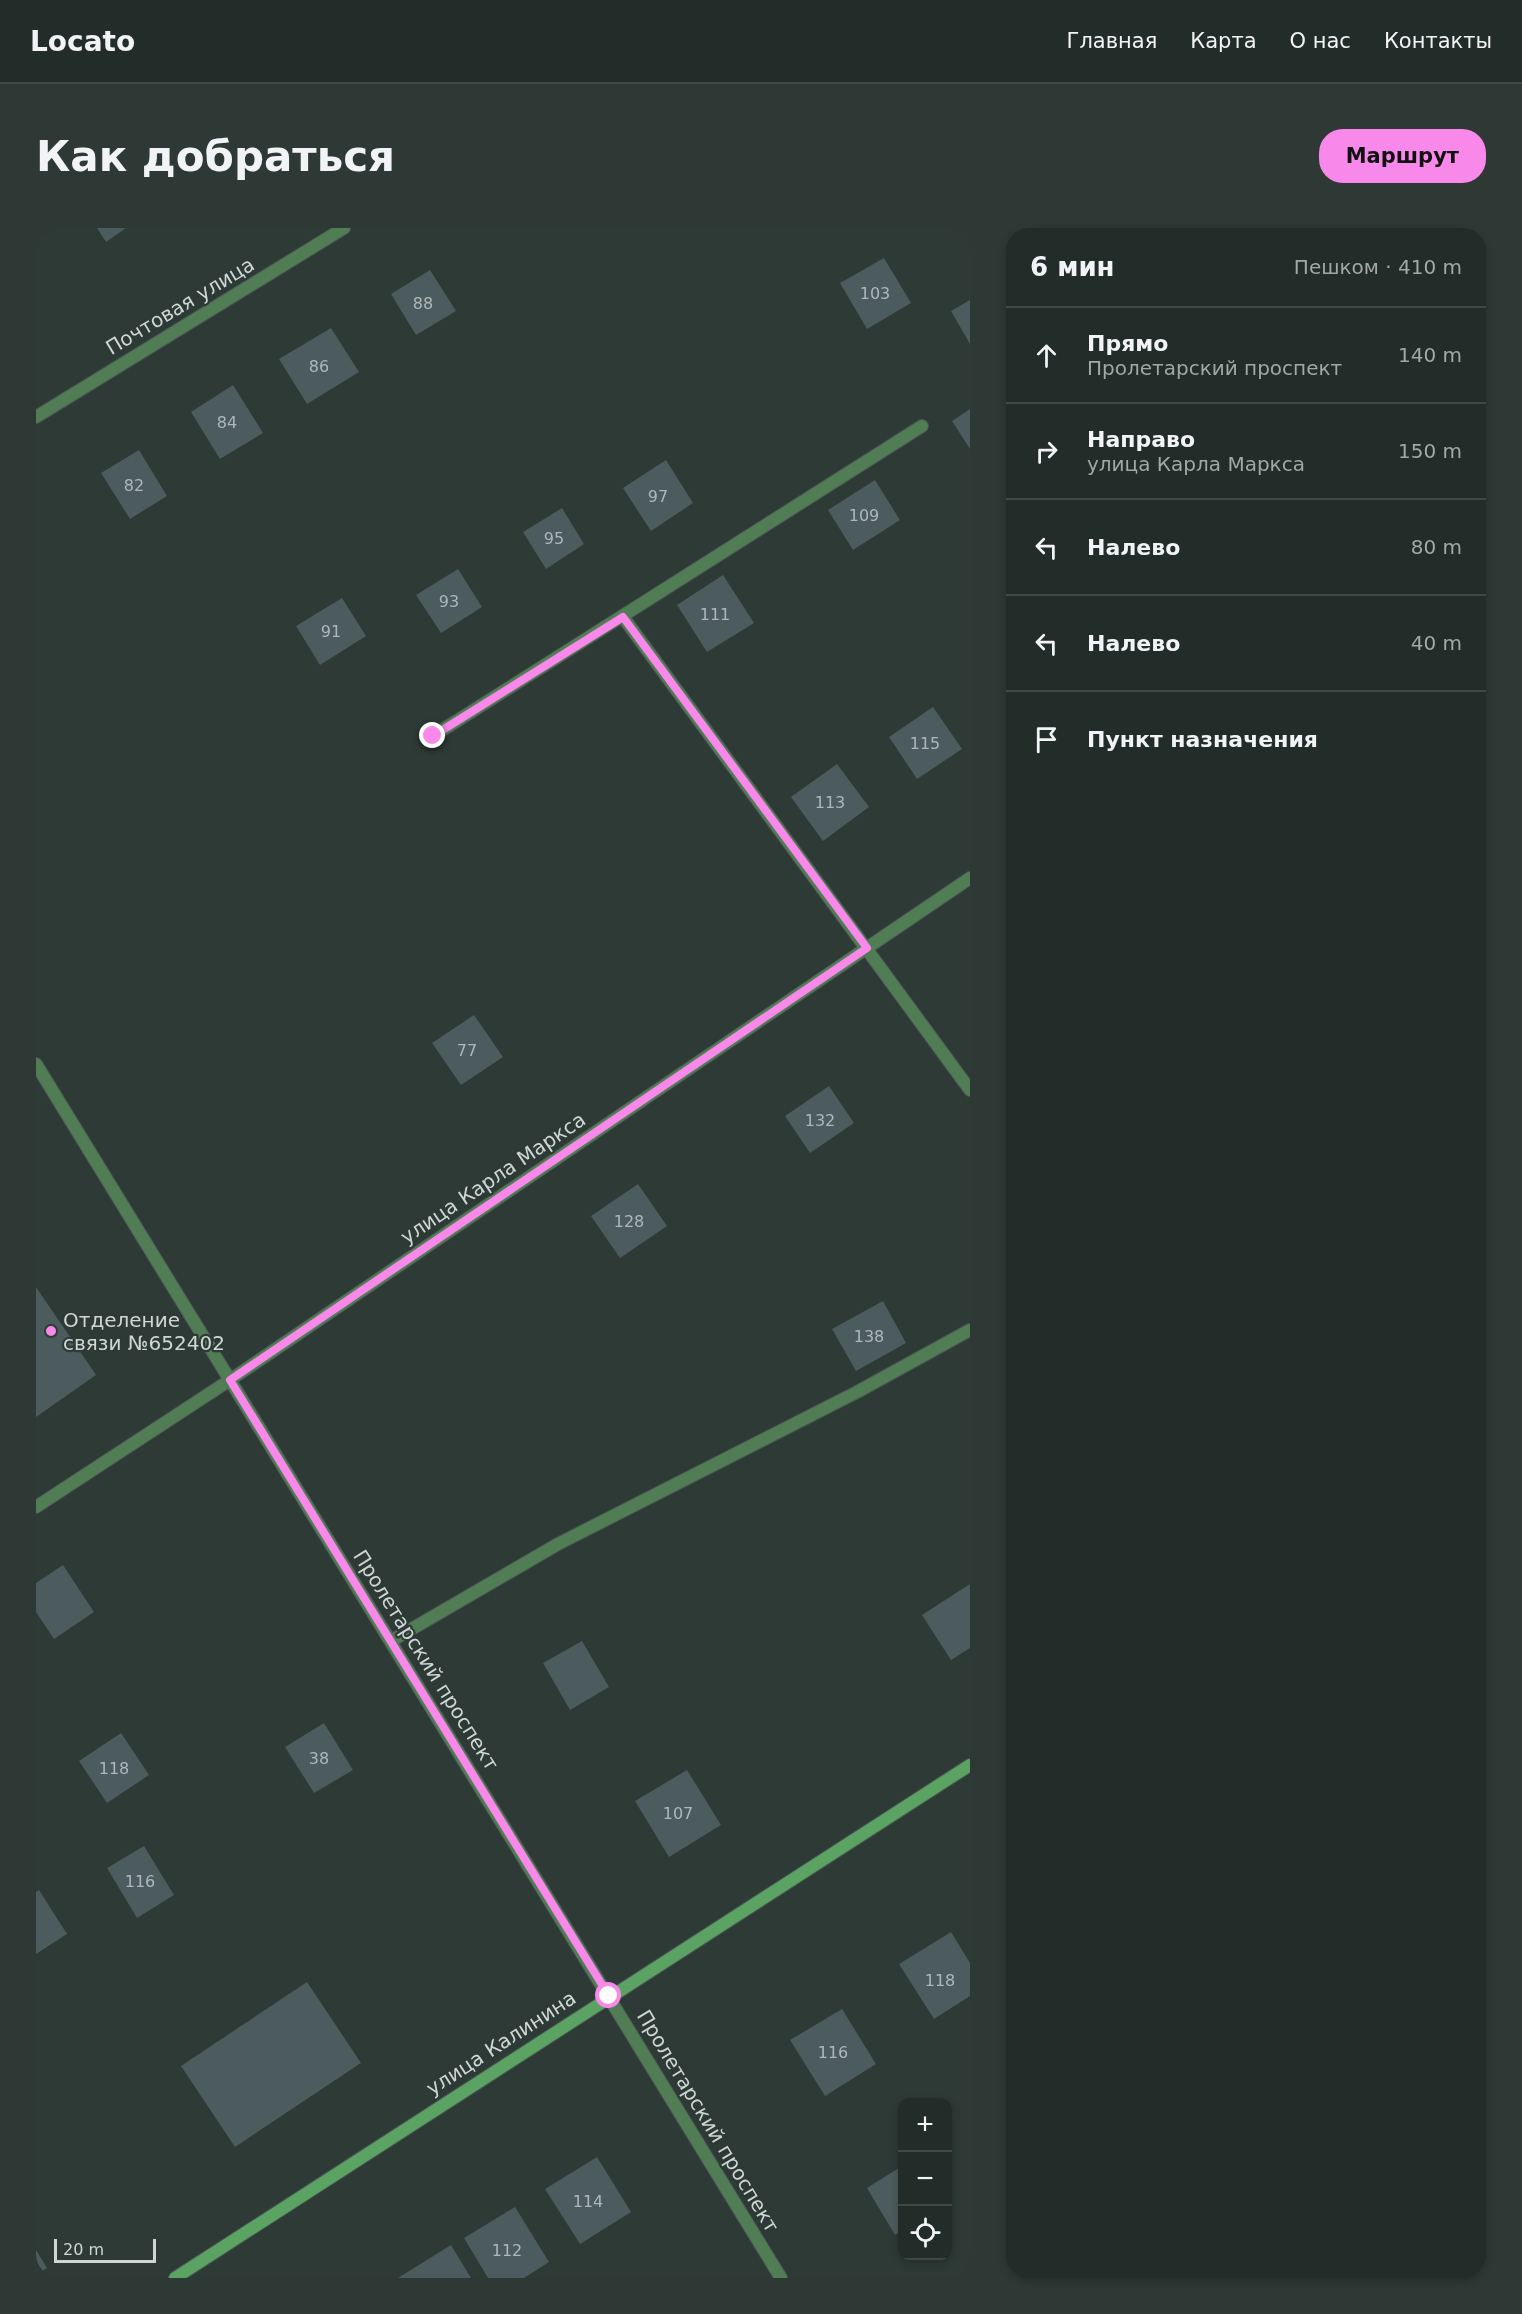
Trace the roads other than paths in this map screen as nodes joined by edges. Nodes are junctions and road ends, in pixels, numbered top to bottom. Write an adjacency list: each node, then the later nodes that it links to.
1 (344, 228): 2 (street, Почтовая улица)
2 (36, 417)
3 (922, 426): 4 (street)
4 (623, 617): 5 (street); 7 (street)
5 (433, 736)
6 (970, 878): 7 (street, улица Карла Маркса)
7 (867, 948): 9 (street); 11 (street, улица Карла Маркса)
8 (36, 1064): 11 (street, Пролетарский проспект)
9 (970, 1090)
10 (970, 1330): 13 (street)
11 (230, 1380): 12 (street, улица Карла Маркса); 13 (street, Пролетарский проспект)
12 (36, 1507)
13 (391, 1641): 15 (street, Пролетарский проспект)
14 (970, 1765): 15 (main road, улица Калинина)
15 (609, 1996): 16 (main road, улица Калинина); 17 (street, Пролетарский проспект)
16 (175, 2278)
17 (781, 2278)

